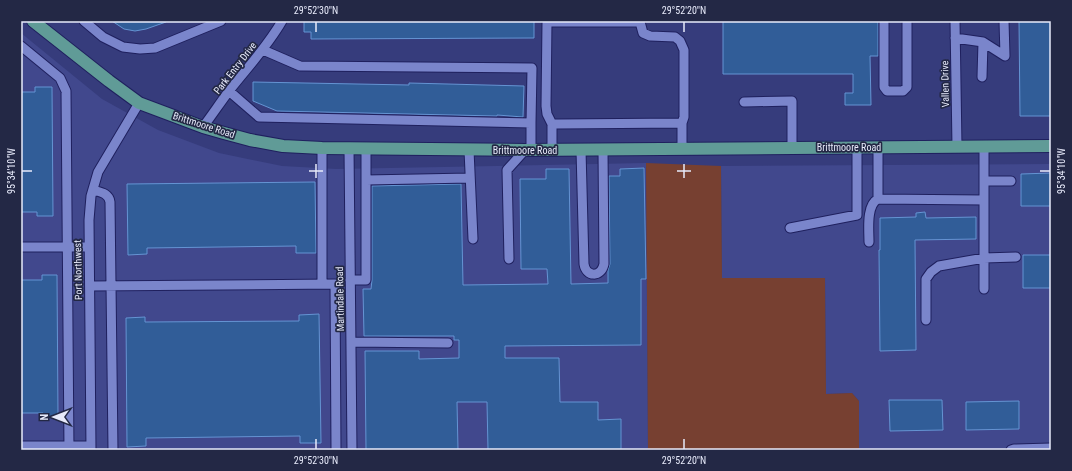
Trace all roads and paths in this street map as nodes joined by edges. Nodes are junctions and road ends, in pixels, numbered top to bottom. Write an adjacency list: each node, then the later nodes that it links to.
1 (33, 21): 17 (main road, Brittmoore Road)
2 (84, 21): 3 (street)
3 (220, 21)
4 (282, 21): 13 (street, Park Entry Drive)
5 (547, 21): 19 (street); 20 (street)
6 (884, 21): 7 (street)
7 (907, 21)
8 (955, 21): 10 (street, Vallen Drive)
9 (1004, 21): 11 (street)
10 (955, 38): 11 (street); 22 (street, Vallen Drive)
11 (983, 42): 14 (street)
12 (21, 46): 50 (street)
13 (263, 50): 15 (street, Park Entry Drive); 18 (street)
14 (982, 77)
15 (229, 91): 18 (street); 21 (street, Park Entry Drive)
16 (744, 102): 30 (street)
17 (139, 103): 21 (main road, Brittmoore Road); 41 (street, Port Northwest)
18 (531, 123): 33 (street)
19 (682, 123): 20 (street); 31 (street)
20 (552, 124): 34 (street)
21 (203, 127): 27 (main road, Brittmoore Road)
22 (956, 146): 23 (main road, Brittmoore Road); 26 (main road, Brittmoore Road)
23 (984, 146): 24 (main road, Brittmoore Road); 39 (street)
24 (1051, 146)
25 (856, 147): 26 (main road, Brittmoore Road); 30 (main road, Brittmoore Road); 46 (street)
26 (878, 147): 44 (street)
27 (322, 148): 28 (main road, Brittmoore Road); 56 (street)
28 (349, 148): 29 (main road, Brittmoore Road); 42 (street, Martindale Road)
29 (366, 148): 32 (main road, Brittmoore Road); 38 (street)
30 (792, 148): 31 (main road, Brittmoore Road)
31 (682, 149): 36 (main road, Brittmoore Road)
32 (469, 150): 33 (main road, Brittmoore Road); 37 (street)
33 (528, 150): 34 (main road, Brittmoore Road); 54 (street)
34 (552, 150): 35 (main road, Brittmoore Road)
35 (581, 150): 36 (main road, Brittmoore Road); 36 (street)
36 (603, 150)
37 (470, 178): 38 (street); 47 (street)
38 (366, 180): 43 (street)
39 (984, 181): 40 (street); 45 (street)
40 (1011, 181)
41 (93, 190): 51 (street, Port Northwest); 58 (street)
42 (350, 196): 43 (street); 55 (street, Martindale Road)
43 (366, 196): 55 (street)
44 (878, 199): 45 (street); 48 (street)
45 (984, 200): 53 (street)
46 (790, 228)
47 (473, 240)
48 (869, 242)
49 (21, 247): 50 (street)
50 (68, 247): 51 (street); 64 (street)
51 (89, 247): 57 (street, Port Northwest)
52 (1016, 257): 53 (street)
53 (984, 258): 59 (street); 60 (street)
54 (509, 259)
55 (350, 280): 61 (street, Martindale Road)
56 (322, 284): 58 (street); 68 (street)
57 (90, 286): 58 (street); 65 (street, Port Northwest)
58 (111, 286): 67 (street)
59 (984, 289)
60 (926, 320)
61 (351, 342): 62 (street); 69 (street, Martindale Road)
62 (448, 343)
63 (21, 446): 64 (street)
64 (69, 448): 65 (street)
65 (91, 448)
66 (1051, 448): 70 (street)
67 (113, 450)
68 (336, 450)
69 (352, 450)
70 (1011, 450)

